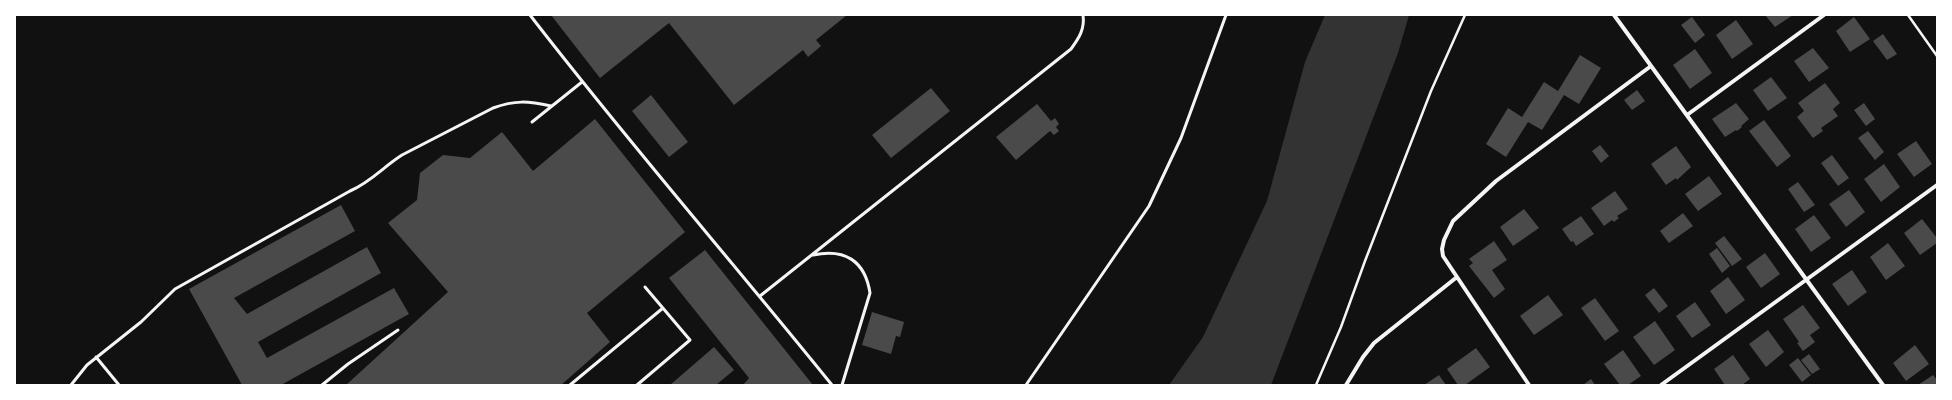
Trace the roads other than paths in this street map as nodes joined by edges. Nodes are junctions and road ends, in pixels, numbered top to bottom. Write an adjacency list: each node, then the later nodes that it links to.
1 (530, 15): 7 (lane)
2 (1083, 15): 12 (lane)
3 (1226, 15): 27 (lane)
4 (1614, 15): 6 (street)
5 (1824, 15): 9 (street)
6 (1651, 66): 9 (street); 13 (street)
7 (582, 82): 8 (lane); 16 (lane)
8 (550, 106): 10 (lane); 19 (lane)
9 (1687, 115): 14 (street)
10 (532, 122)
11 (1937, 185): 14 (street)
12 (812, 256): 16 (lane); 26 (lane)
13 (1457, 277): 28 (street); 29 (street)
14 (1806, 279): 30 (street); 31 (street)
15 (645, 287): 17 (lane)
16 (760, 296): 25 (lane)
17 (662, 308): 23 (lane); 24 (lane)
18 (398, 330): 22 (lane)
19 (96, 357): 20 (lane); 21 (lane)
20 (71, 385)
21 (119, 385)
22 (322, 385)
23 (570, 385)
24 (637, 385)
25 (832, 385)
26 (842, 385)
27 (1026, 385)
28 (1346, 385)
29 (1529, 385)
30 (1661, 385)
31 (1883, 385)

